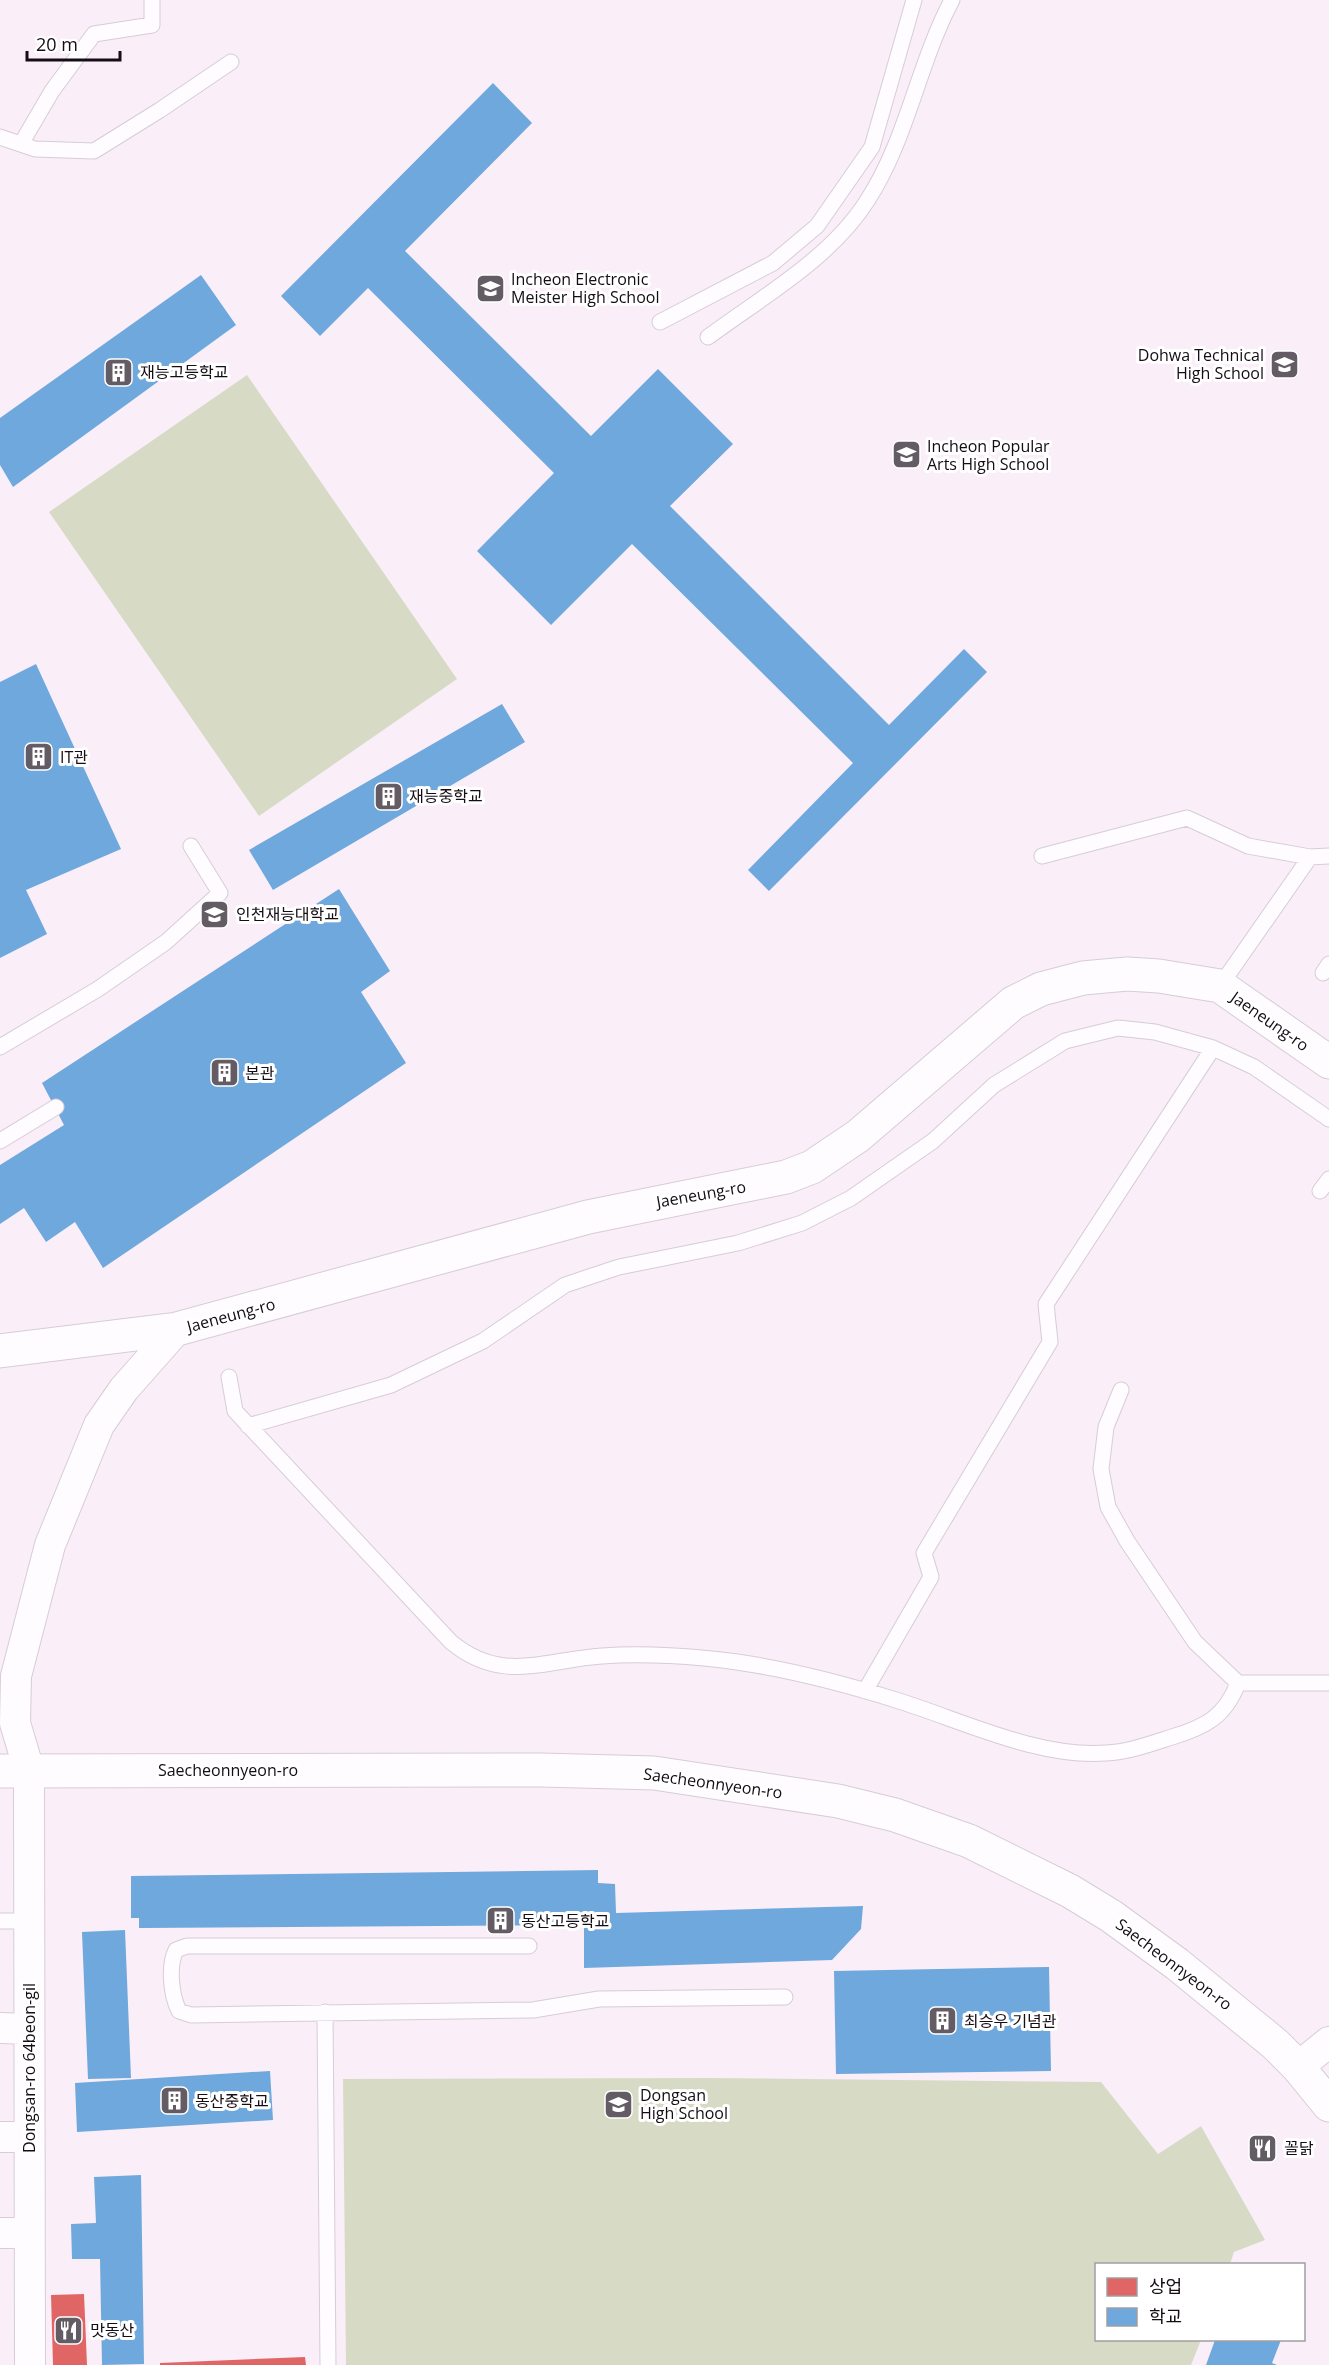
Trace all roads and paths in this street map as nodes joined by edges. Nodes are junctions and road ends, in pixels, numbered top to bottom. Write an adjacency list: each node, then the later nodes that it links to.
1 (152, 0): 6 (lane)
2 (914, 0): 7 (lane)
3 (952, 0): 8 (lane)
4 (231, 62): 6 (lane)
5 (0, 137): 6 (lane)
6 (21, 144)
7 (660, 322)
8 (708, 337)
9 (191, 846): 14 (lane)
10 (1042, 856): 12 (lane)
11 (1329, 856): 12 (lane)
12 (1310, 857): 13 (lane)
13 (1220, 986): 16 (street, Jaeneung-ro); 20 (street, Jaeneung-ro)
14 (0, 1047)
15 (1213, 1048): 18 (lane); 24 (lane); 27 (lane)
16 (1329, 1062)
17 (56, 1107): 19 (lane)
18 (1329, 1119)
19 (0, 1141)
20 (177, 1329): 21 (street, Jaeneung-ro); 28 (street, Dongsan-ro 64beon-gil)
21 (0, 1351)
22 (229, 1377): 24 (lane)
23 (1121, 1390): 25 (lane)
24 (248, 1426): 27 (lane)
25 (1238, 1683): 26 (lane); 27 (lane)
26 (1329, 1683)
27 (865, 1691)
28 (14, 1770): 29 (street, Dongsan-ro 64beon-gil); 35 (street, Saecheonnyeon-ro)
29 (14, 1921): 33 (street, Dongsan-ro 64beon-gil)
30 (529, 1946): 32 (lane)
31 (785, 1997): 32 (lane)
32 (325, 2012): 41 (lane)
33 (14, 2028): 37 (street, Dongsan-ro 64beon-gil)
34 (1329, 2042): 35 (street)
35 (1298, 2067): 36 (street, Saecheonnyeon-ro)
36 (1329, 2105)
37 (15, 2137): 39 (street, Dongsan-ro 64beon-gil)
38 (0, 2233): 39 (street)
39 (29, 2233): 40 (street, Dongsan-ro 64beon-gil)
40 (30, 2365)
41 (328, 2365)

